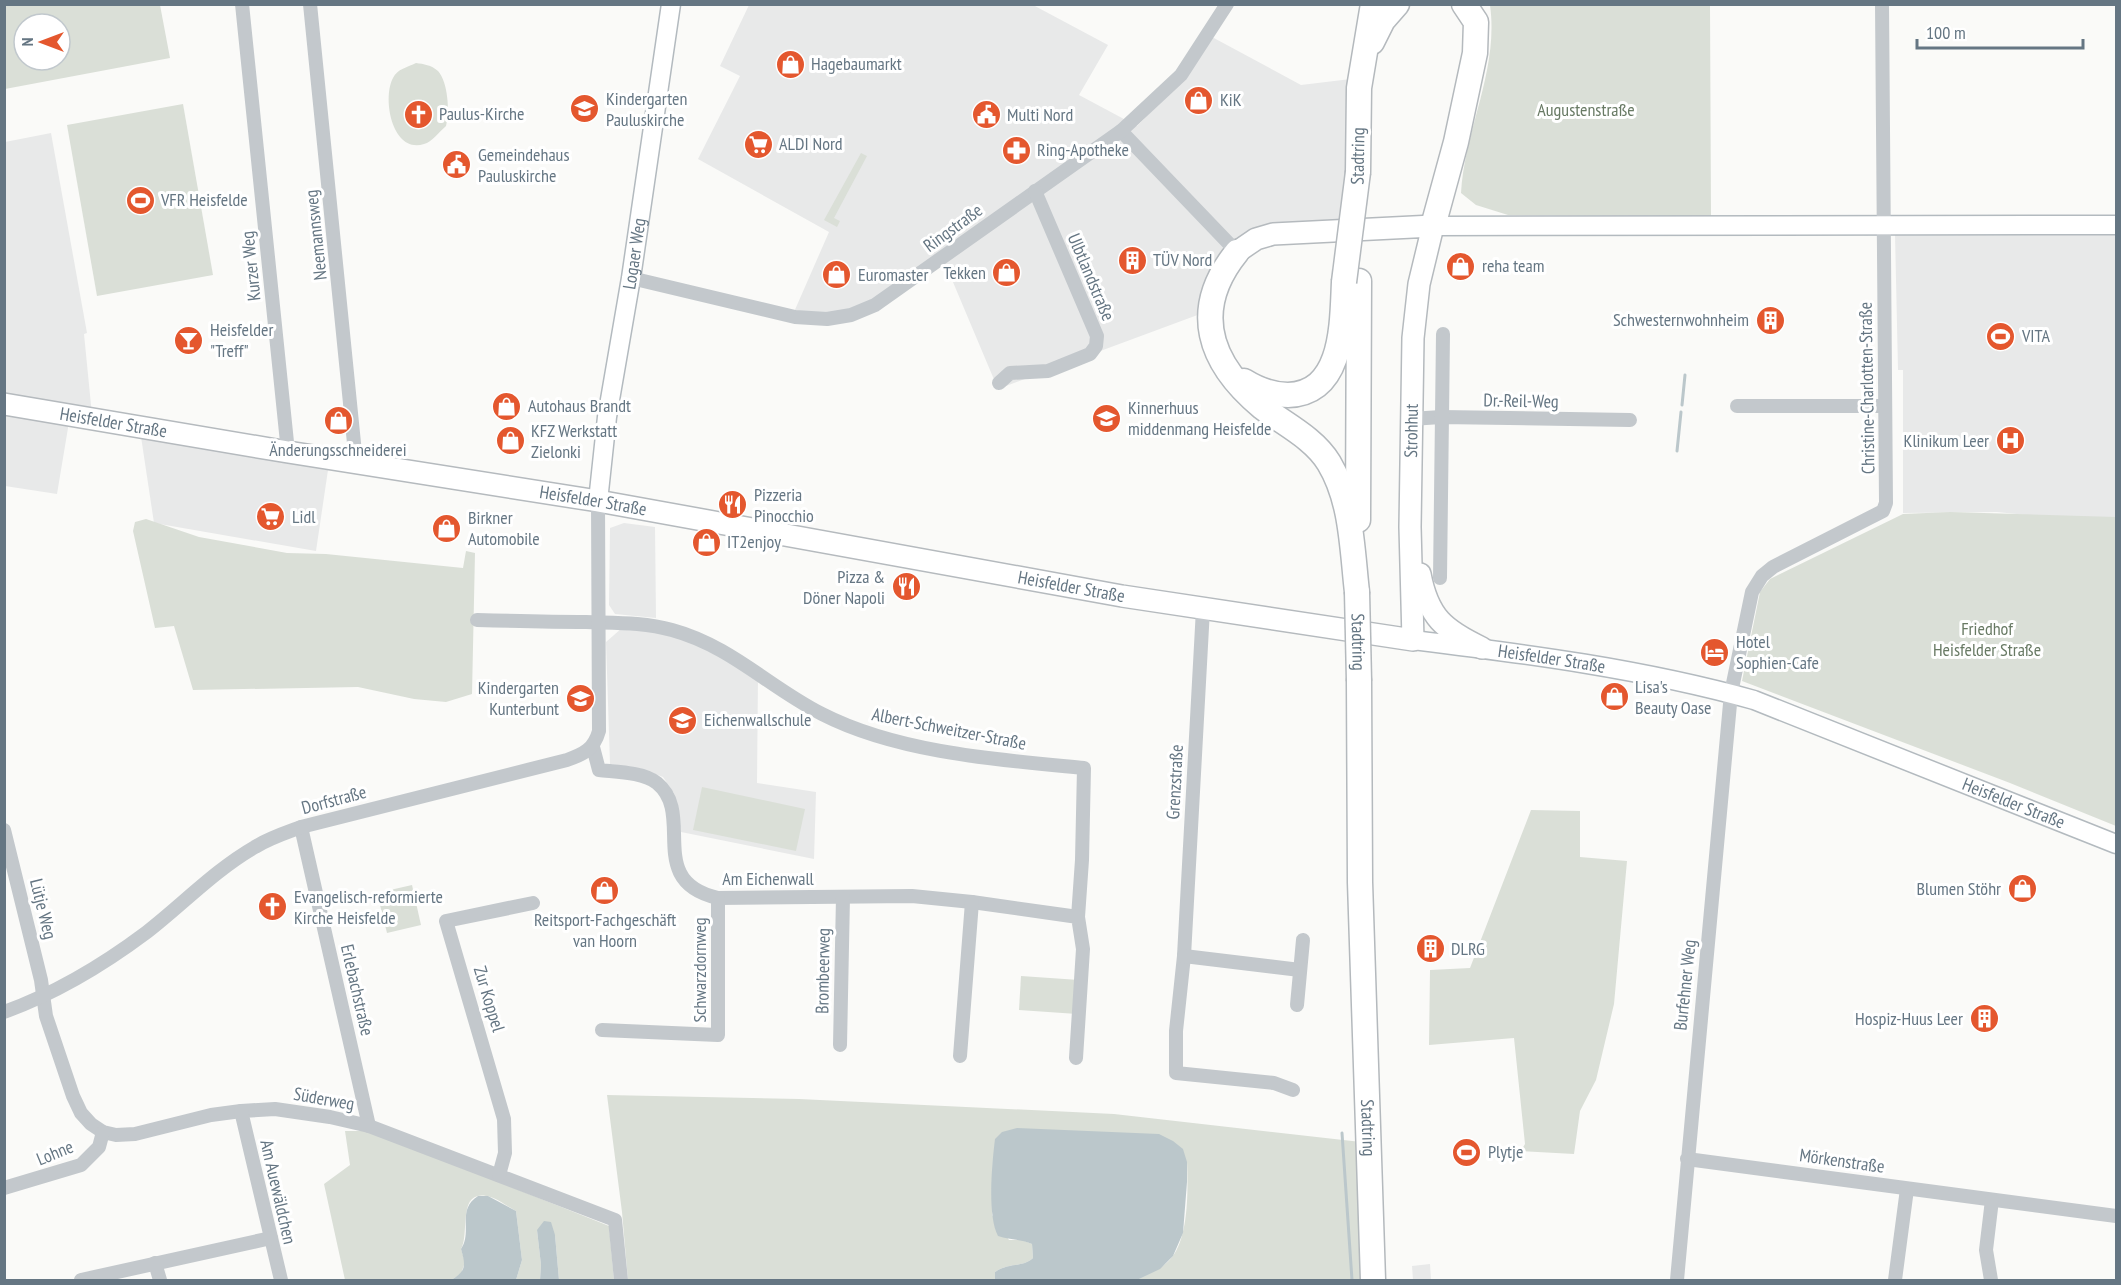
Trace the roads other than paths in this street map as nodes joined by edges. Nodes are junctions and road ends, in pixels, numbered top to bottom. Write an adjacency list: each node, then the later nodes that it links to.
1 (242, 4): 27 (street, Kurzer Weg)
2 (310, 4): 28 (street, Neemannsweg)
3 (671, 4): 16 (street, Logaer Weg)
4 (1227, 4): 10 (street, Ringstraße)
5 (1373, 4): 9 (highway, Stadtring)
6 (1397, 4): 9 (highway)
7 (1882, 4): 13 (street, Christine-Charlotten-Straße)
8 (1470, 10): 12 (highway)
9 (1359, 88): 17 (highway, Stadtring, bridge)
10 (1121, 131): 11 (street, Ringstraße); 15 (street)
11 (1035, 191): 16 (street, Ringstraße); 20 (street, Ulbtlandstraße)
12 (1433, 225): 13 (street); 15 (main road); 25 (main road, Strohhut)
13 (1883, 225): 14 (street); 23 (street, Christine-Charlotten-Straße)
14 (2116, 225)
15 (1237, 252): 19 (highway)
16 (631, 278): 29 (street, Logaer Weg)
17 (1352, 281): 19 (highway); 32 (highway, Stadtring)
18 (1443, 334): 24 (street, Strohhut)
19 (1223, 364): 32 (highway)
20 (999, 383)
21 (4, 404): 27 (main road, Heisfelder Straße)
22 (1737, 406): 23 (street)
23 (1885, 406): 38 (street, Christine-Charlotten-Straße)
24 (1441, 417): 25 (street, Dr.-Reil-Weg); 26 (street, Dr.-Reil-Weg); 31 (street, Strohhut)
25 (1411, 419): 30 (main road, Strohhut)
26 (1630, 420)
27 (288, 452): 28 (main road, Heisfelder Straße)
28 (356, 463): 29 (main road, Heisfelder Straße)
29 (598, 501): 33 (main road, Heisfelder Straße); 35 (street)
30 (1410, 527): 36 (main road, Strohhut); 37 (main road)
31 (1440, 578)
32 (1357, 592): 74 (highway, Stadtring, bridge)
33 (1203, 609): 36 (main road, Heisfelder Straße); 49 (street, Grenzstraße)
34 (477, 620): 35 (street)
35 (598, 622): 39 (street); 47 (street, Albert-Schweitzer-Straße)
36 (1413, 640): 37 (street, Heisfelder Straße)
37 (1482, 648): 38 (street, Heisfelder Straße)
38 (1731, 693): 42 (street, Heisfelder Straße); 62 (street, Burfehner Weg)
39 (592, 747): 40 (street, Dorfstraße); 44 (street, Am Eichenwall)
40 (301, 827): 51 (street, Dorfstraße); 60 (street, Erlebachstraße)
41 (4, 830): 51 (street, Lütje Weg)
42 (2116, 844)
43 (843, 897): 44 (street, Am Eichenwall); 45 (street, Am Eichenwall); 55 (street, Brombeerweg)
44 (718, 898): 54 (street, Schwarzdornweg)
45 (972, 902): 47 (street, Am Eichenwall); 56 (street)
46 (533, 903): 63 (street, Zur Koppel)
47 (1078, 917): 57 (street)
48 (1303, 940): 50 (street)
49 (1184, 956): 50 (street); 58 (street, Grenzstraße)
50 (1300, 970): 52 (street)
51 (43, 997): 53 (street, Dorfstraße); 61 (street)
52 (1297, 1005)
53 (4, 1012)
54 (602, 1030)
55 (840, 1045)
56 (960, 1056)
57 (1076, 1058)
58 (1293, 1090)
59 (241, 1111): 60 (street, Süderweg); 61 (street, Süderweg); 68 (street, Am Auewäldchen)
60 (369, 1126): 63 (street, Süderweg)
61 (104, 1132): 64 (street, Lohne)
62 (1687, 1159): 65 (street, Mörkenstraße); 75 (street, Burfehner Weg)
63 (499, 1174): 73 (street, Süderweg)
64 (4, 1188)
65 (1907, 1189): 66 (street, Mörkenstraße); 76 (street)
66 (1992, 1200): 67 (street, Mörkenstraße); 77 (street)
67 (2116, 1216)
68 (271, 1238): 69 (street); 72 (street, Am Auewäldchen)
69 (155, 1263): 70 (street); 71 (street)
70 (81, 1280)
71 (160, 1281)
72 (281, 1281)
73 (621, 1281)
74 (1373, 1281)
75 (1677, 1281)
76 (1895, 1281)
77 (1991, 1281)

